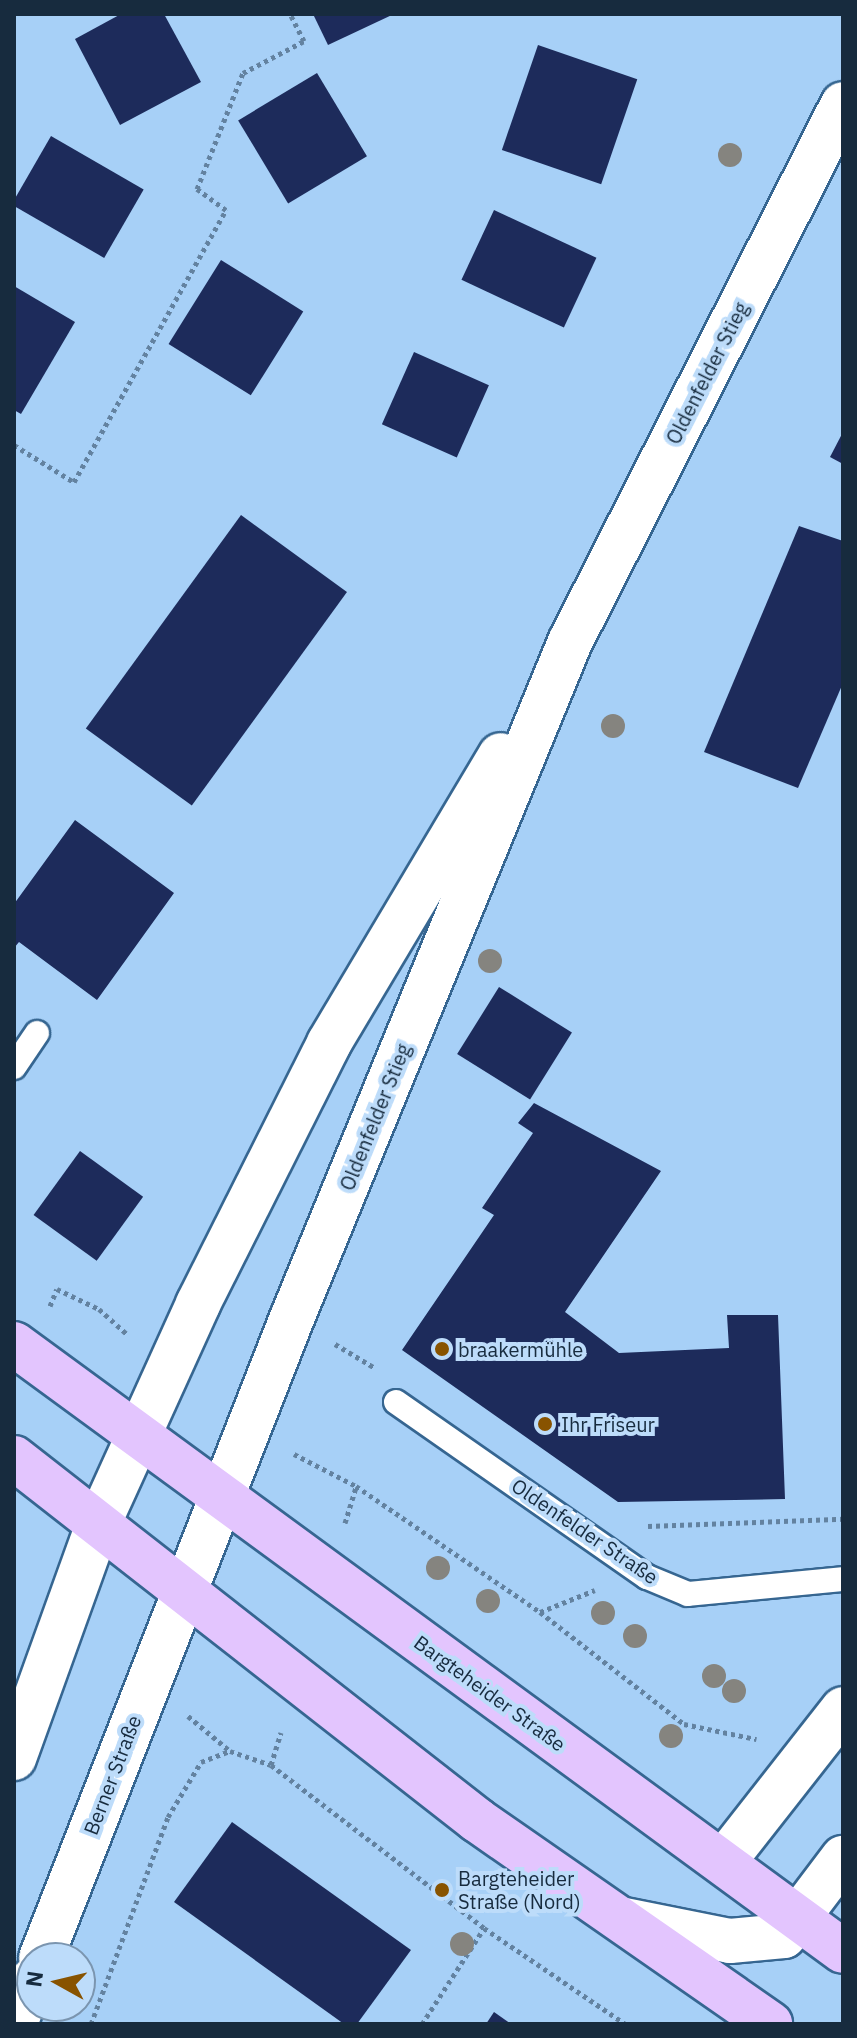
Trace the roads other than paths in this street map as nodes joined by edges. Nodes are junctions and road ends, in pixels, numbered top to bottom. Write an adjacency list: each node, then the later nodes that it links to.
1 (843, 104): 2 (main road, Oldenfelder Stieg)
2 (570, 642): 7 (main road, Oldenfelder Stieg); 9 (main road, Oldenfelder Stieg)
3 (37, 1033): 4 (lane)
4 (14, 1067)
5 (14, 1344): 7 (main road, Bargteheider Straße)
6 (396, 1402): 11 (lane, Oldenfelder Straße)
7 (139, 1434): 9 (main road, Bargteheider Straße); 10 (main road)
8 (14, 1458): 10 (main road)
9 (221, 1493): 12 (main road, Oldenfelder Stieg); 16 (main road, Bargteheider Straße)
10 (97, 1527): 12 (main road); 14 (main road)
11 (843, 1579)
12 (184, 1593): 18 (main road); 19 (main road, Berner Straße)
13 (843, 1709): 16 (main road)
14 (14, 1758)
15 (843, 1858): 17 (main road)
16 (724, 1861): 17 (main road, Bargteheider Straße)
17 (803, 1919): 18 (main road); 20 (main road, Bargteheider Straße)
18 (625, 1920): 21 (main road)
19 (47, 1942)
20 (843, 1951)
21 (770, 2024)

